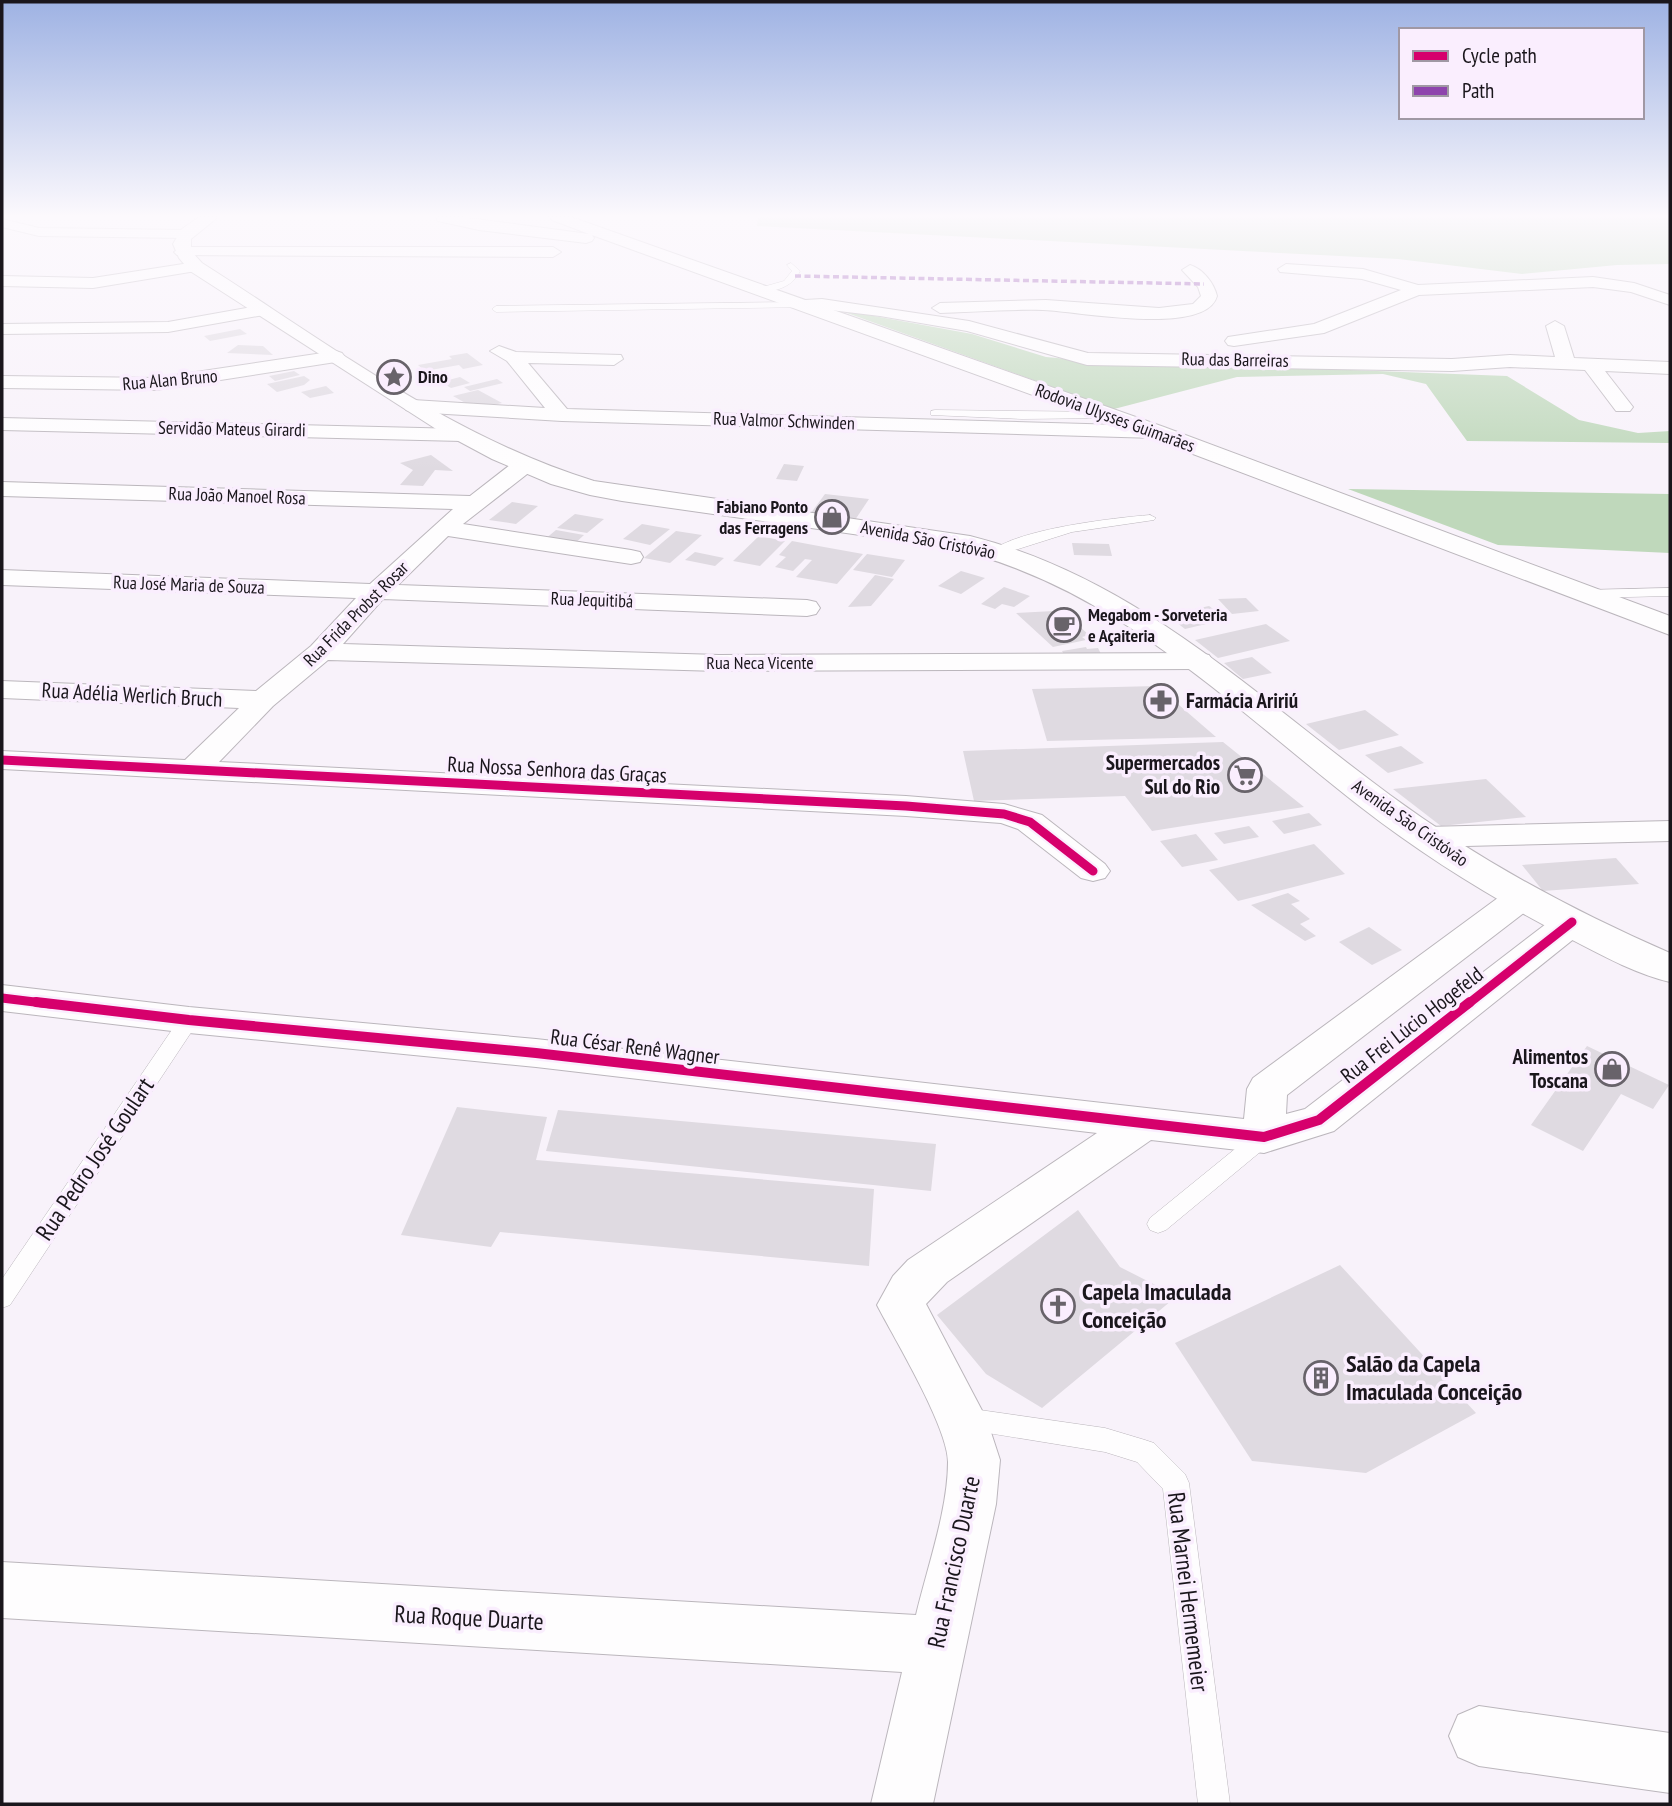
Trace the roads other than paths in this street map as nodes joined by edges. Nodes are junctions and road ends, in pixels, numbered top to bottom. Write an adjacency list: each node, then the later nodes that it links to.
1 (253, 301): 8 (main road, Avenida São Cristóvão)
2 (794, 301): 5 (main road, Rodovia Ulysses Guimarães)
3 (1207, 301): 7 (street)
4 (1389, 301): 13 (street)
5 (805, 305): 6 (lane); 7 (street, Rua das Barreiras); 22 (main road, Rodovia Ulysses Guimarães)
6 (496, 309)
7 (880, 311): 13 (street, Rua das Barreiras)
8 (269, 314): 10 (street); 11 (main road, Avenida São Cristóvão)
9 (1555, 326): 14 (street)
10 (2, 328)
11 (336, 357): 17 (street, Rua Alan Bruno); 18 (main road, Avenida São Cristóvão)
12 (614, 359): 21 (street)
13 (1146, 359): 14 (street, Rua das Barreiras)
14 (1566, 363): 15 (street, Rua das Barreiras)
15 (1592, 366): 16 (street, Rua das Barreiras); 19 (street)
16 (1670, 368)
17 (2, 382)
18 (413, 406): 21 (street, Rua Valmor Schwinden); 25 (main road, Avenida São Cristóvão)
19 (1623, 407)
20 (935, 412): 22 (lane)
21 (562, 415): 24 (street, Rua Valmor Schwinden)
22 (1109, 415): 24 (main road, Rodovia Ulysses Guimarães)
23 (2, 424): 25 (street, Servidão Mateus Girardi)
24 (1156, 432): 36 (main road, Rodovia Ulysses Guimarães)
25 (462, 435): 26 (main road, Avenida São Cristóvão)
26 (523, 466): 28 (street, Rua Frida Probst Rosar); 31 (main road, Avenida São Cristóvão)
27 (2, 488): 28 (street, Rua João Manoel Rosa)
28 (472, 503): 30 (street, Rua Frida Probst Rosar)
29 (1150, 518): 31 (lane)
30 (443, 528): 32 (street); 34 (street, Rua Frida Probst Rosar)
31 (996, 552): 40 (main road, Avenida São Cristóvão)
32 (631, 557)
33 (2, 577): 34 (street, Rua José Maria de Souza)
34 (376, 592): 37 (street, Rua Jequitibá); 39 (street, Rua Frida Probst Rosar)
35 (1670, 592): 36 (lane)
36 (1581, 595): 38 (main road, Rodovia Ulysses Guimarães)
37 (807, 608)
38 (1670, 626)
39 (321, 652): 40 (street, Rua Neca Vicente); 42 (street, Rua Frida Probst Rosar)
40 (1199, 661): 46 (main road, Avenida São Cristóvão)
41 (2, 689): 42 (street, Rua Adélia Werlich Bruch)
42 (263, 700): 44 (street, Rua Frida Probst Rosar)
43 (2, 760): 44 (street, Rua Nossa Senhora das Graças)
44 (195, 768): 47 (street, Rua Nossa Senhora das Graças)
45 (1670, 831): 46 (street)
46 (1426, 837): 48 (main road, Avenida São Cristóvão)
47 (1093, 871)
48 (1521, 897): 49 (main road, Avenida São Cristóvão); 54 (street, Rua Frei Lúcio Hogefeld)
49 (1572, 922): 50 (main road, Avenida São Cristóvão); 54 (street, Rua Frei Lúcio Hogefeld)
50 (1670, 969)
51 (2, 998): 52 (street, Rua César Renê Wagner)
52 (189, 1020): 53 (street, Rua César Renê Wagner); 56 (lane, Rua Pedro José Goulart)
53 (1144, 1123): 54 (street, Rua César Renê Wagner); 57 (street, Rua Francisco Duarte)
54 (1264, 1137): 55 (lane)
55 (1158, 1224)
56 (2, 1298)
57 (962, 1420): 59 (street, Rua Francisco Duarte); 63 (lane, Rua Marnei Hermemeier)
58 (2, 1590): 59 (street, Rua Roque Duarte)
59 (937, 1645): 62 (street, Rua Francisco Duarte)
60 (1479, 1736): 61 (street)
61 (1670, 1763)
62 (901, 1804)
63 (1214, 1804)

